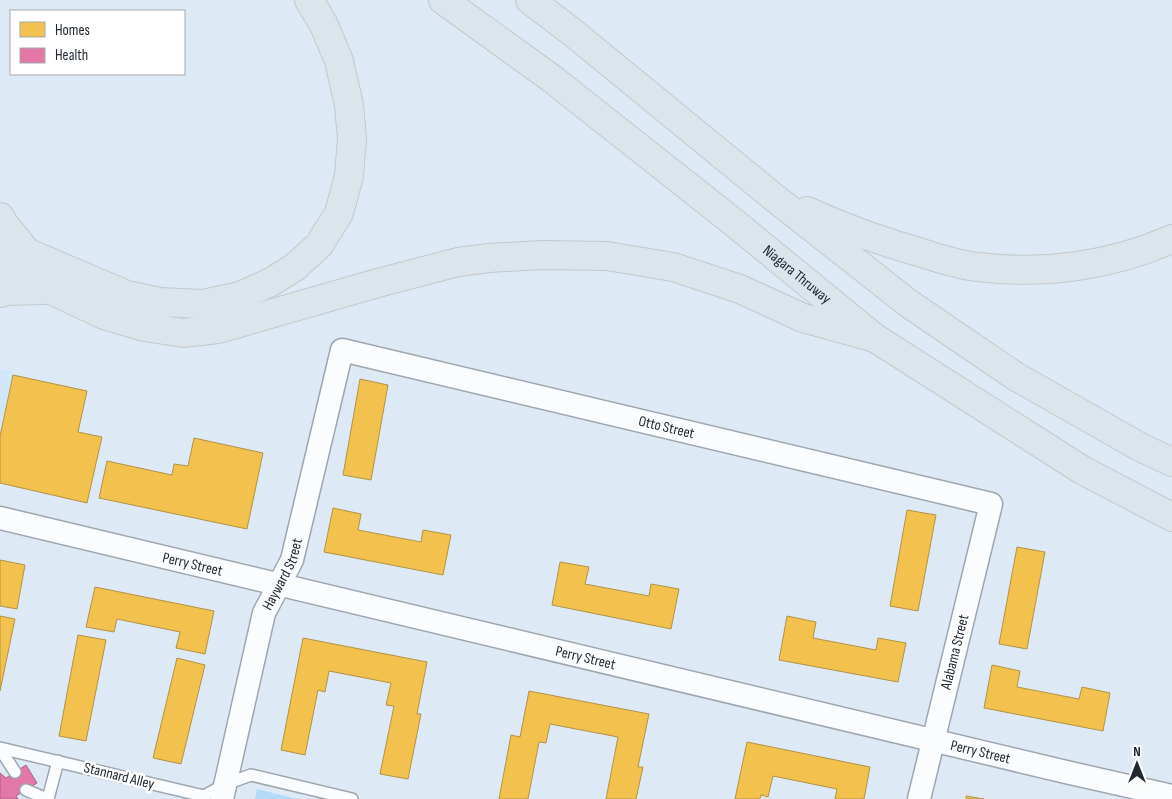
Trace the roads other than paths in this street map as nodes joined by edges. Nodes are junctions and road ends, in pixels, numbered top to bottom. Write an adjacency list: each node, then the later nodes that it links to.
1 (309, 0): 8 (highway)
2 (443, 0): 12 (highway, Niagara Thruway)
3 (530, 0): 4 (highway)
4 (771, 195): 6 (highway); 14 (highway)
5 (0, 217): 8 (highway)
6 (1172, 239)
7 (0, 241): 8 (highway)
8 (27, 252)
9 (0, 266): 10 (highway)
10 (51, 290): 11 (highway); 12 (highway)
11 (0, 293)
12 (875, 338): 17 (highway, Niagara Thruway)
13 (342, 350): 15 (street, Otto Street); 18 (street, Hayward Street)
14 (1172, 462)
15 (991, 504): 19 (street, Alabama Street)
16 (0, 518): 18 (street, Perry Street)
17 (1172, 518)
18 (278, 584): 19 (street, Perry Street); 24 (street, Hayward Street)
19 (934, 740): 25 (street, Perry Street); 28 (street, Alabama Street)
20 (0, 748): 21 (lane, Stannard Alley); 22 (lane)
21 (58, 761): 24 (lane, Stannard Alley); 26 (lane)
22 (15, 772)
23 (26, 790): 26 (lane)
24 (224, 792): 27 (lane, Stannard Alley)
25 (1172, 796)
26 (48, 799)
27 (352, 799)
28 (919, 799)

